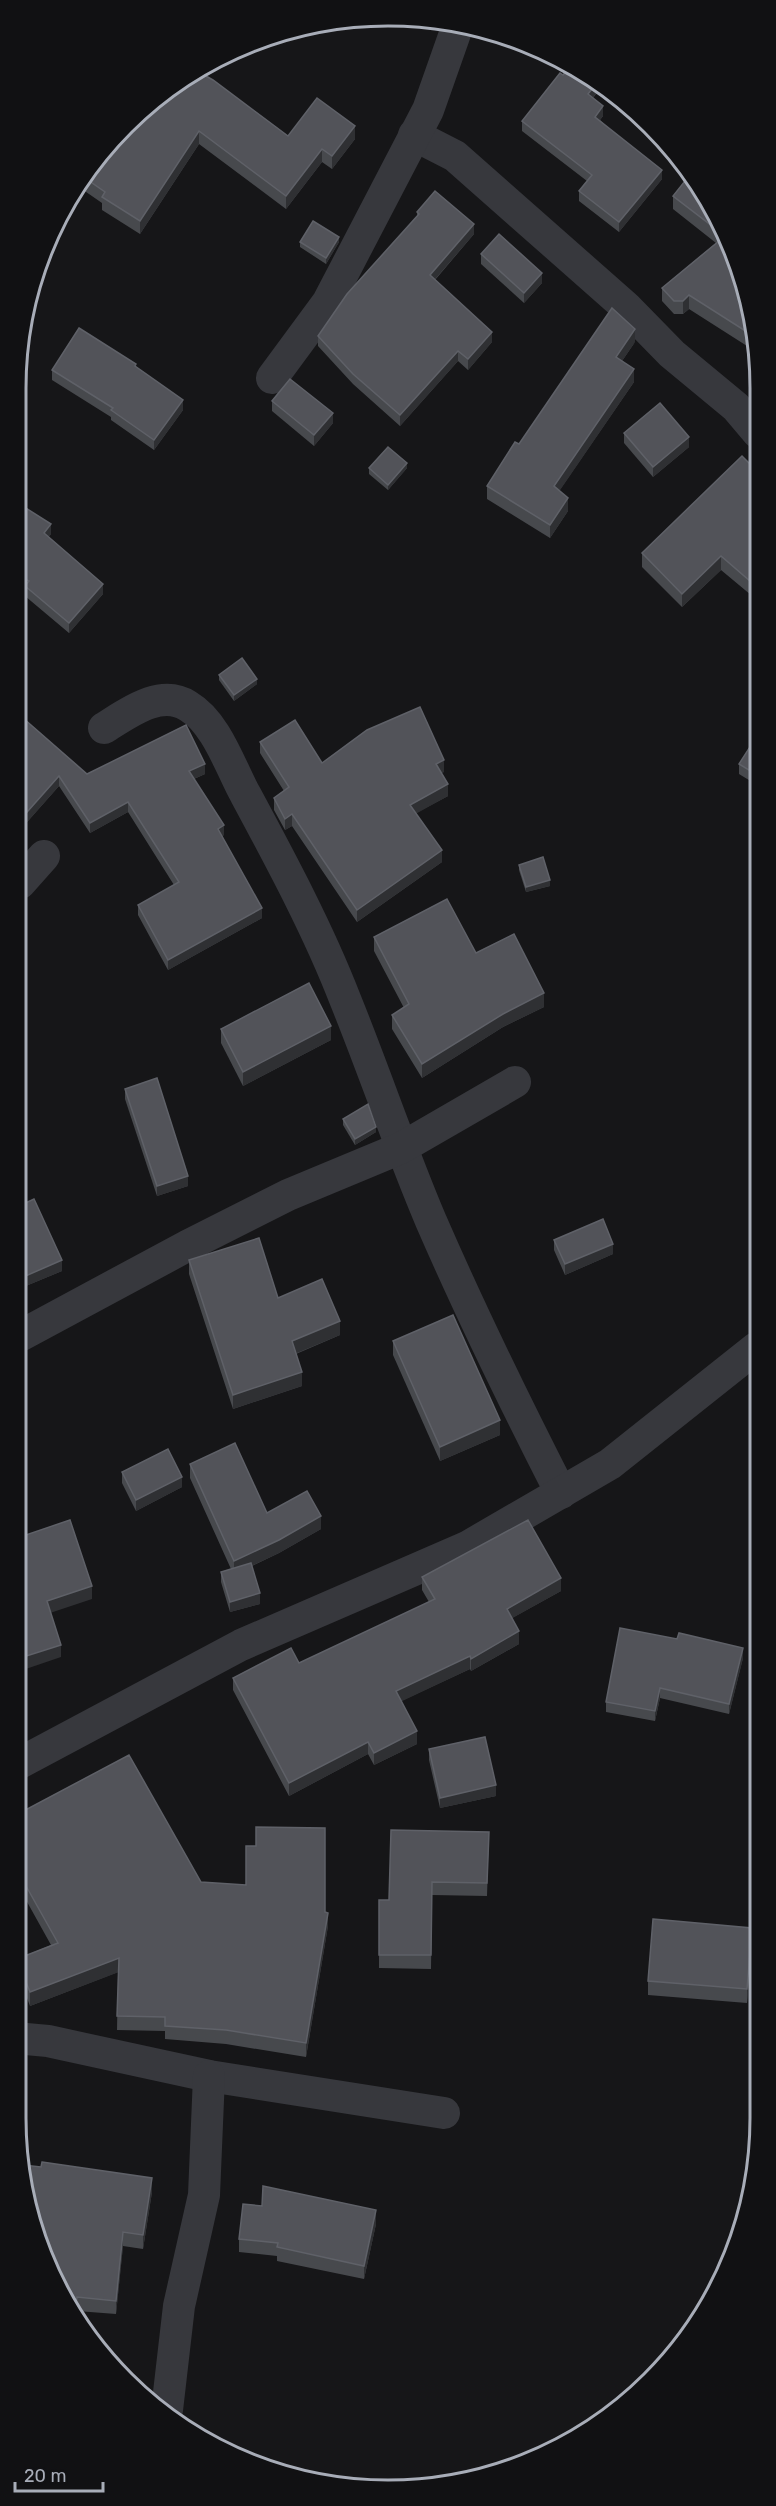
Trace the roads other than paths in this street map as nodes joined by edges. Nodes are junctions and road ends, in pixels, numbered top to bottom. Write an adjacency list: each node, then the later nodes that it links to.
1 (456, 32): 2 (street)
2 (414, 135): 3 (street); 4 (street)
3 (272, 378)
4 (750, 424)
5 (104, 728): 9 (street)
6 (44, 856): 7 (street)
7 (25, 877)
8 (515, 1082): 9 (street)
9 (400, 1148): 10 (street); 12 (street)
10 (25, 1333)
11 (750, 1353): 12 (street)
12 (561, 1493): 13 (street)
13 (25, 1761)
14 (25, 2039): 15 (street)
15 (209, 2076): 16 (street); 17 (street)
16 (444, 2113)
17 (168, 2407)

